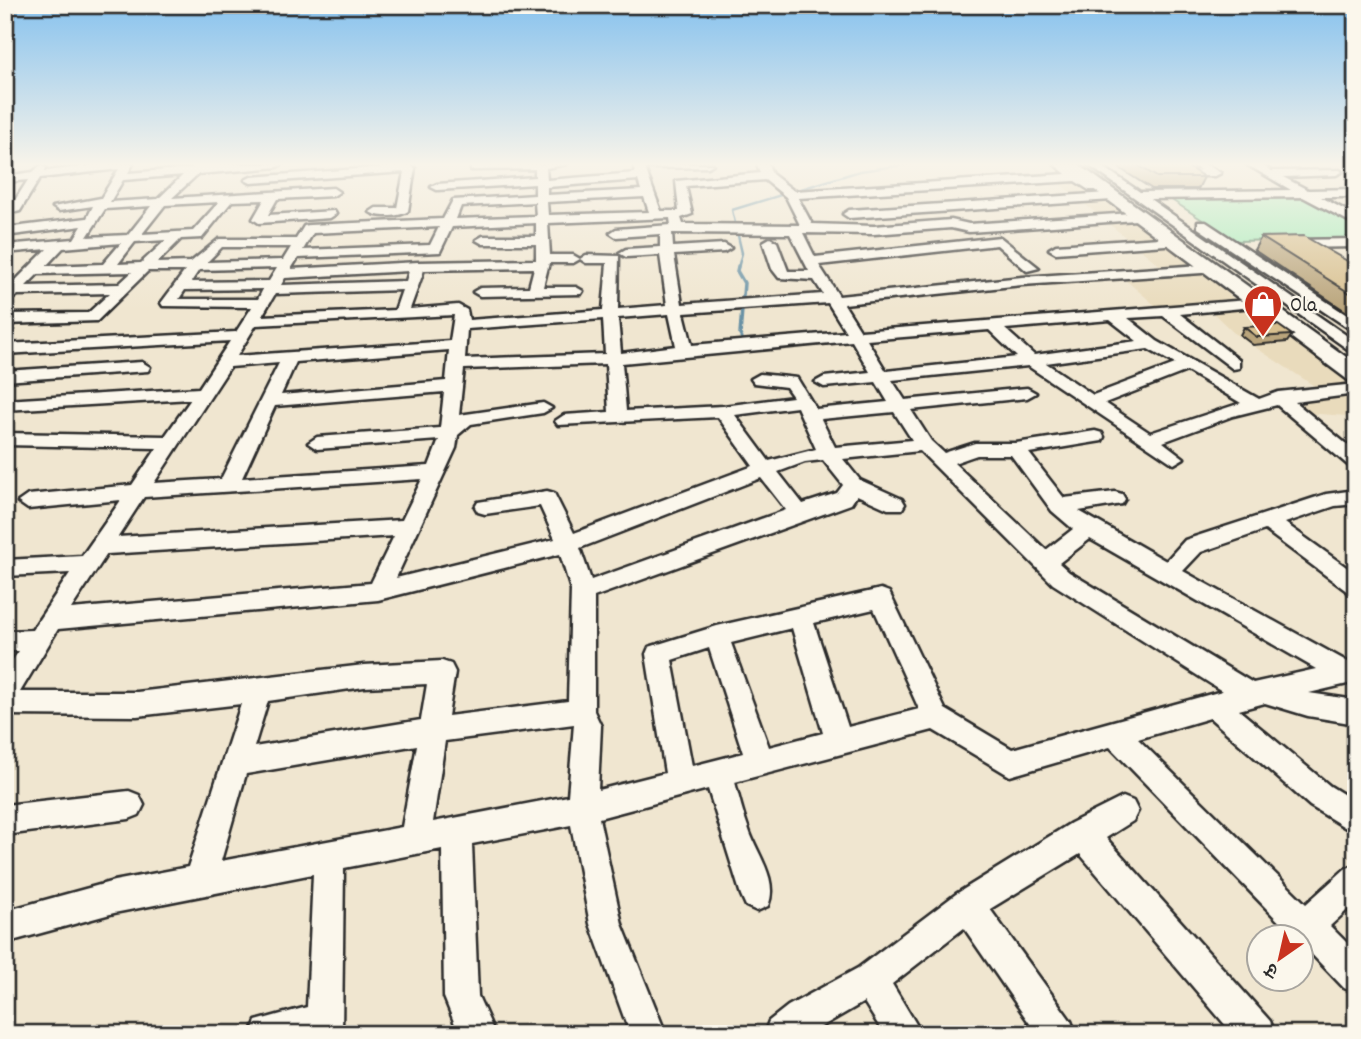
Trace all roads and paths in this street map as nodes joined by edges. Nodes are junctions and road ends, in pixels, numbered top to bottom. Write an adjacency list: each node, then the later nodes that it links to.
1 (96, 212): 24 (street)
2 (152, 212): 32 (street)
3 (216, 212): 31 (street)
4 (263, 212): 19 (street)
5 (371, 212): 18 (street)
6 (452, 212): 26 (street)
7 (542, 212): 23 (street)
8 (678, 212): 27 (street)
9 (791, 212): 21 (street)
10 (801, 212): 21 (street)
11 (1127, 212): 22 (street)
12 (1131, 212): 36 (highway)
13 (1147, 212): 79 (highway)
14 (1168, 212): 39 (street)
15 (1177, 212): 42 (street)
16 (1340, 212): 25 (street)
17 (346, 213): 19 (street)
18 (360, 213)
19 (319, 214): 55 (street)
20 (656, 215): 23 (street); 27 (street)
21 (793, 216): 27 (street); 27 (street); 28 (street); 58 (street)
22 (1132, 217): 28 (street); 36 (street)
23 (542, 219): 26 (street); 34 (street)
24 (90, 221): 29 (street); 37 (street)
25 (1356, 221)
26 (447, 222): 55 (street); 55 (street)
27 (677, 223): 30 (street); 47 (street)
28 (983, 227): 35 (street)
29 (5, 232)
30 (616, 233)
31 (178, 235): 32 (street); 51 (street)
32 (130, 240): 37 (street); 54 (street)
33 (483, 240): 34 (street)
34 (542, 240): 50 (street)
35 (1000, 241): 56 (street); 58 (street)
36 (1169, 241): 46 (street); 59 (street); 98 (highway)
37 (80, 242): 41 (street); 57 (street)
38 (770, 242): 58 (street)
39 (1208, 243): 42 (street); 79 (street)
40 (1356, 243): 43 (street)
41 (59, 244): 45 (street); 60 (street)
42 (1233, 244): 43 (street); 79 (street)
43 (1301, 244): 49 (street)
44 (724, 248): 47 (street)
45 (5, 249)
46 (1056, 249)
47 (666, 250): 48 (street); 70 (street)
48 (626, 253)
49 (1323, 258)
50 (542, 261): 53 (street); 64 (street); 73 (street)
51 (148, 265): 52 (street); 54 (street); 63 (street)
52 (197, 265): 55 (street); 55 (street); 55 (street)
53 (418, 266): 55 (street); 62 (street)
54 (108, 267): 57 (street)
55 (285, 268): 62 (street); 78 (street)
56 (1032, 268)
57 (58, 269): 60 (street)
58 (814, 269): 68 (street)
59 (1202, 269): 68 (street); 69 (street)
60 (31, 273): 61 (street); 67 (street)
61 (5, 277)
62 (411, 285): 72 (street)
63 (124, 288): 67 (street); 75 (street)
64 (535, 291): 65 (street); 66 (street)
65 (576, 291)
66 (480, 292)
67 (9, 295)
68 (833, 300): 70 (street); 80 (street)
69 (1248, 303): 71 (street); 104 (street)
70 (674, 309): 73 (street); 85 (street)
71 (1165, 310): 74 (street); 94 (street)
72 (401, 314): 77 (street); 78 (street)
73 (610, 314): 77 (street); 89 (street)
74 (1112, 314): 76 (street); 82 (street)
75 (5, 319)
76 (991, 324): 80 (street); 90 (street)
77 (460, 325): 87 (street)
78 (246, 329): 81 (street); 92 (street)
79 (1342, 334): 86 (street); 91 (highway)
80 (855, 336): 85 (street); 100 (street)
81 (162, 340): 83 (street); 95 (street)
82 (1151, 344): 90 (street); 93 (street)
83 (30, 348): 84 (street); 96 (street)
84 (5, 349)
85 (688, 350): 89 (street); 97 (street)
86 (1356, 350)
87 (456, 355): 88 (street); 89 (street); 103 (street)
88 (290, 357): 92 (street); 109 (street)
89 (612, 359): 117 (street)
90 (1029, 359): 100 (street); 110 (street)
91 (1356, 361)
92 (225, 362): 105 (street)
93 (1188, 365): 110 (street); 111 (street)
94 (1233, 365)
95 (142, 367): 99 (street); 108 (street)
96 (5, 370)
97 (696, 370)
98 (1356, 375)
99 (5, 376)
100 (879, 376): 102 (street); 113 (street)
101 (760, 379): 115 (street)
102 (824, 382)
103 (452, 386): 109 (street); 119 (street)
104 (1356, 386): 107 (street)
105 (204, 393): 108 (street); 123 (street)
106 (1027, 393): 113 (street)
107 (1278, 397): 111 (street); 130 (street)
108 (118, 400): 112 (street)
109 (269, 401): 133 (street)
110 (1093, 401): 122 (street)
111 (1254, 403): 122 (street)
112 (5, 405)
113 (900, 407): 115 (street); 125 (street)
114 (543, 408): 119 (street)
115 (807, 408): 116 (street); 127 (street)
116 (723, 411): 117 (street); 131 (street)
117 (618, 417): 118 (street)
118 (564, 421)
119 (448, 433): 124 (street); 132 (street)
120 (1096, 436): 126 (street)
121 (5, 439): 123 (street)
122 (1150, 440): 128 (street)
123 (171, 442): 135 (street)
124 (317, 443)
125 (924, 446): 127 (street); 129 (street)
126 (1016, 449): 129 (street); 140 (street)
127 (828, 453): 131 (street); 134 (street)
128 (1174, 458)
129 (940, 461): 148 (street)
130 (1356, 462)
131 (765, 469): 142 (street); 146 (street)
132 (435, 472): 133 (street); 144 (street)
133 (228, 485): 135 (street)
134 (853, 485): 139 (street); 142 (street)
135 (138, 491): 138 (street); 147 (street)
136 (1356, 497): 143 (street)
137 (1115, 499): 140 (street)
138 (28, 502)
139 (895, 504)
140 (1059, 506): 145 (street)
141 (485, 507): 146 (street)
142 (799, 513): 152 (street)
143 (1266, 520): 150 (street); 151 (street)
144 (409, 527): 147 (street); 153 (street)
145 (1089, 528): 148 (street); 150 (street)
146 (568, 544): 152 (street); 153 (street)
147 (96, 555): 149 (street); 155 (street)
148 (1045, 562): 161 (street)
149 (5, 568)
150 (1168, 573): 158 (street)
151 (1356, 586)
152 (583, 590): 164 (street)
153 (378, 591): 155 (street)
154 (800, 617): 156 (street); 166 (street); 169 (street)
155 (45, 630): 157 (street); 160 (street)
156 (717, 636): 170 (street); 173 (street)
157 (5, 642)
158 (1351, 673): 161 (street)
159 (258, 691): 162 (street); 167 (street); 171 (street)
160 (5, 694)
161 (1260, 694): 163 (street); 165 (street)
162 (5, 703)
163 (1214, 705): 168 (street); 177 (street)
164 (581, 711): 167 (street); 175 (street)
165 (1356, 712)
166 (936, 716): 168 (street); 169 (street)
167 (434, 730): 171 (street); 181 (street)
168 (1115, 734): 187 (street)
169 (839, 741): 170 (street)
170 (760, 762): 172 (street)
171 (236, 763): 184 (street)
172 (718, 773): 173 (street); 185 (street)
173 (681, 782): 175 (street)
174 (129, 805): 178 (street)
175 (582, 808): 179 (street); 196 (street)
176 (1123, 811): 180 (street)
177 (1356, 819)
178 (5, 820)
179 (457, 832): 181 (street); 195 (street)
180 (1082, 834): 186 (street); 200 (street)
181 (415, 839): 182 (street)
182 (329, 856): 184 (street); 193 (street)
183 (1356, 880): 188 (street)
184 (199, 881): 189 (street)
185 (757, 895)
186 (967, 905): 192 (street); 199 (street)
187 (1303, 923)
188 (1309, 923)
189 (5, 927)
190 (1316, 936): 191 (street)
191 (1356, 976)
192 (870, 980): 197 (street); 198 (street)
193 (323, 1028): 194 (street)
194 (269, 1034)
195 (477, 1034)
196 (648, 1034)
197 (782, 1034)
198 (904, 1034)
199 (1058, 1034)
200 (1257, 1034)

